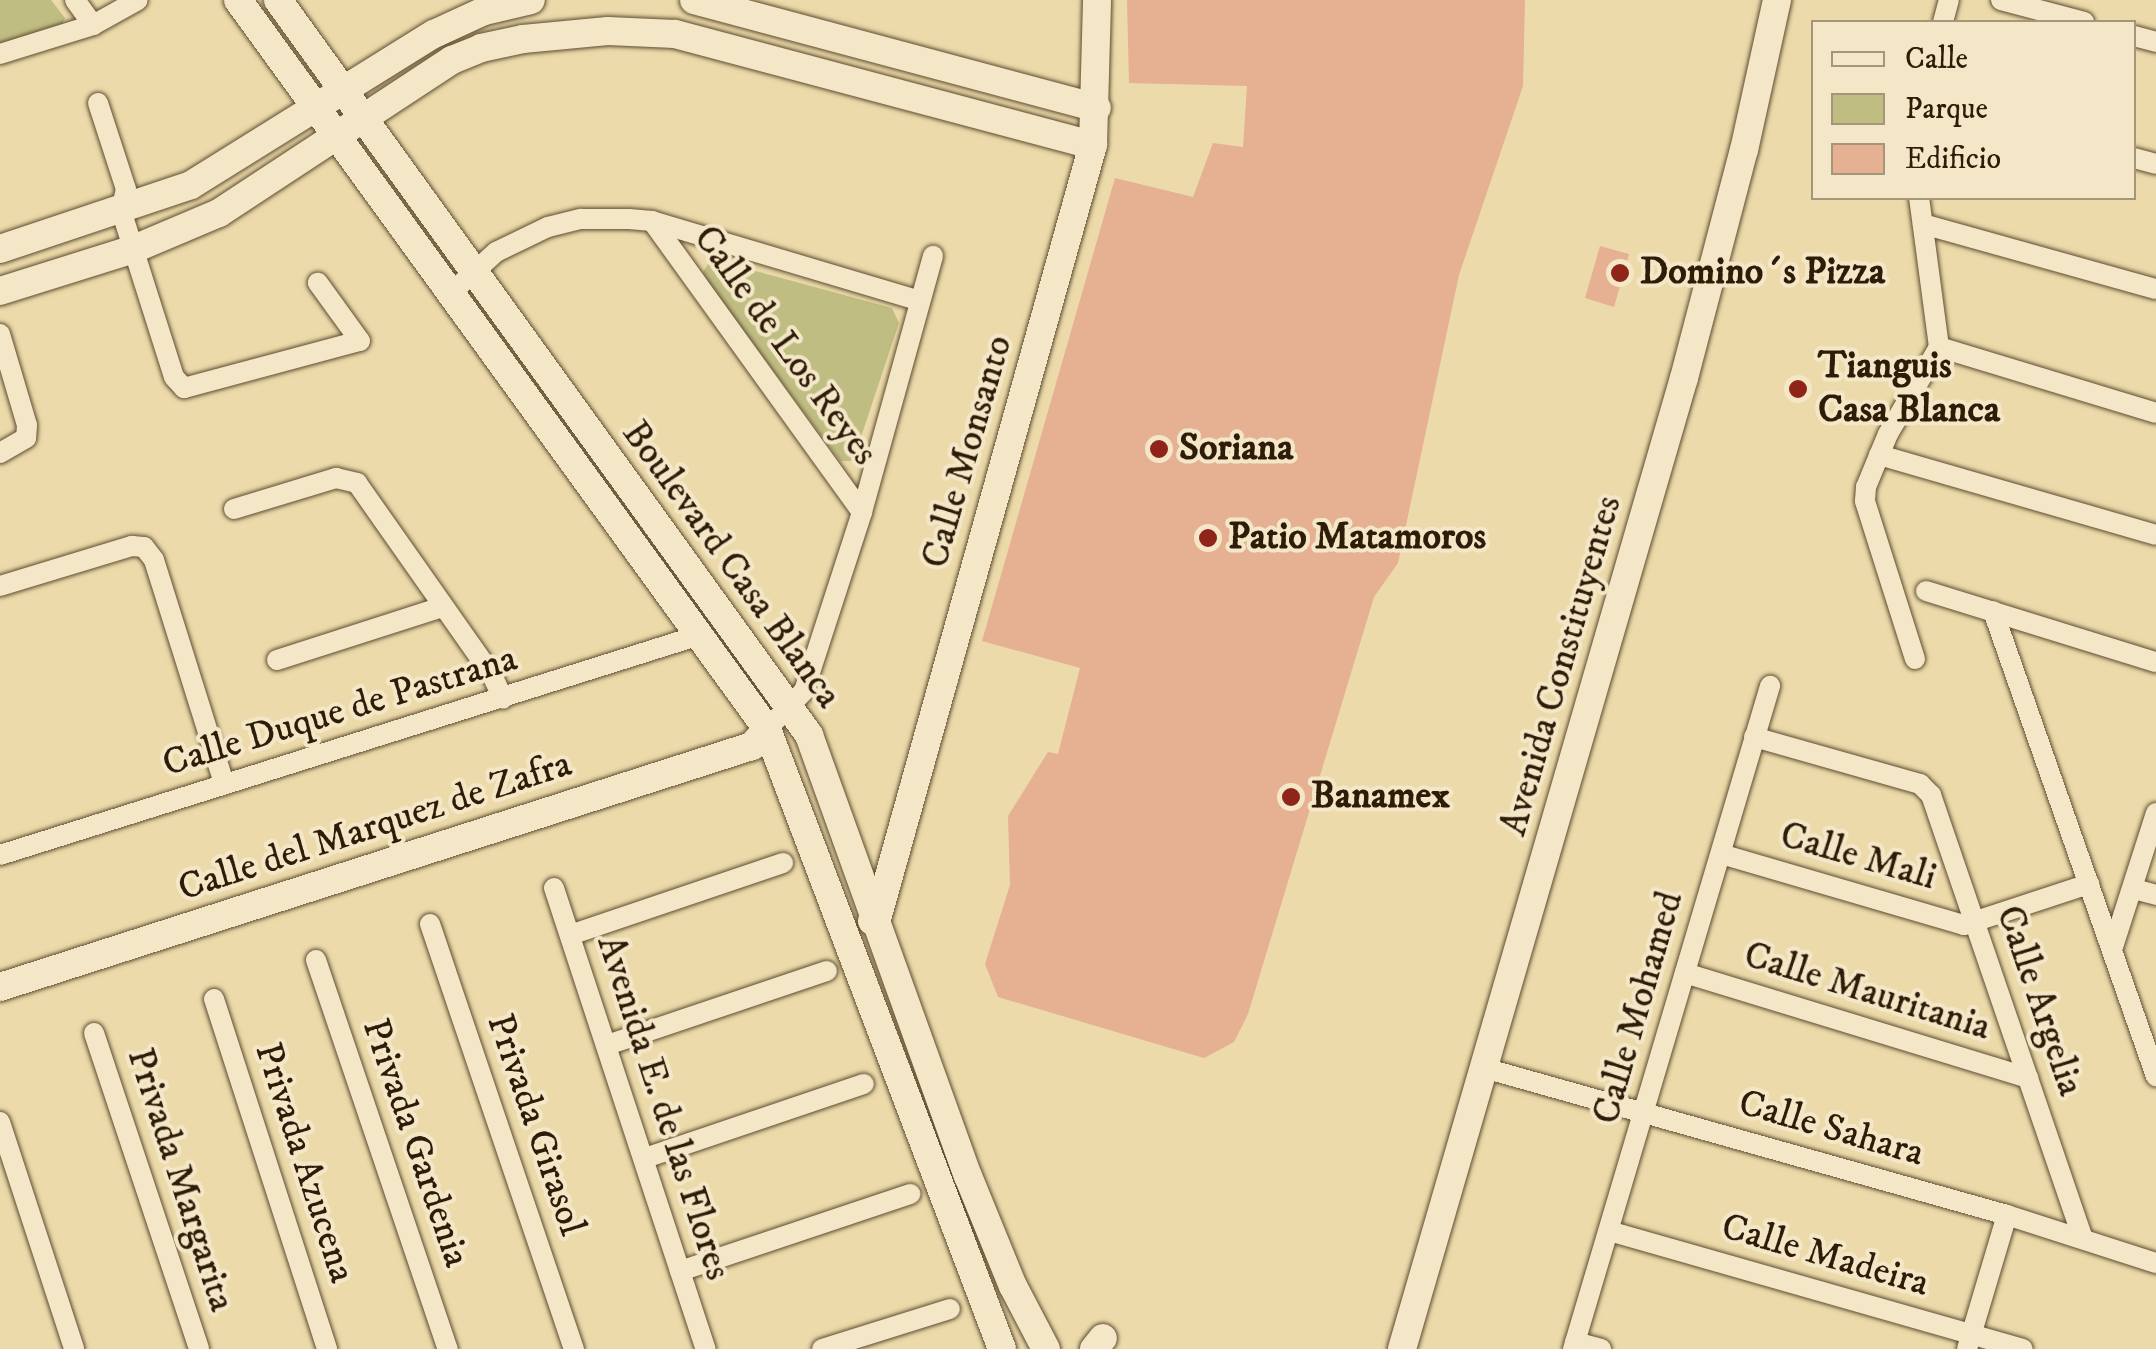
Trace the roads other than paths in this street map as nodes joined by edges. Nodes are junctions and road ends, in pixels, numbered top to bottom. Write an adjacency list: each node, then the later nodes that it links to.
1 (75, 0): 11 (street)
2 (138, 0): 11 (street)
3 (238, 0): 15 (street, Boulevard Casa Blanca)
4 (278, 0): 13 (street, Boulevard Casa Blanca)
5 (531, 0): 13 (street)
6 (694, 0): 16 (street)
7 (1097, 0): 16 (street, Calle Monsanto)
8 (1776, 0): 79 (street, Avenida Constituyentes)
9 (2001, 0): 10 (street)
10 (2076, 20)
11 (93, 25): 12 (street)
12 (0, 54)
13 (342, 88): 15 (street); 17 (street, Boulevard Casa Blanca)
14 (98, 103): 21 (street)
15 (315, 105): 18 (street, Boulevard Casa Blanca); 21 (street)
16 (1097, 108): 19 (street, Calle Monsanto)
17 (362, 118): 18 (street); 19 (street); 27 (street, Boulevard Casa Blanca)
18 (337, 136): 25 (street); 31 (street, Boulevard Casa Blanca)
19 (1092, 145): 65 (street, Calle Monsanto)
20 (1919, 200): 23 (street)
21 (122, 210): 24 (street); 25 (street)
22 (652, 221): 27 (street); 32 (street); 39 (street, Calle de Los Reyes)
23 (1923, 224): 29 (street); 34 (street)
24 (1, 245)
25 (134, 249): 28 (street); 30 (street)
26 (933, 256): 32 (street)
27 (474, 272): 31 (street); 41 (street, Boulevard Casa Blanca)
28 (318, 284)
29 (2156, 289)
30 (0, 292)
31 (452, 292): 42 (street, Boulevard Casa Blanca)
32 (920, 301): 39 (street)
33 (0, 334): 36 (street)
34 (1939, 347): 35 (street); 37 (street)
35 (2156, 413)
36 (0, 453)
37 (1879, 455): 40 (street); 48 (street)
38 (234, 509): 45 (street)
39 (862, 512): 53 (street)
40 (2156, 536)
41 (685, 563): 42 (street); 53 (street, Boulevard Casa Blanca)
42 (660, 580): 47 (street, Boulevard Casa Blanca)
43 (0, 586): 56 (street)
44 (1926, 591): 46 (street)
45 (442, 608): 49 (street); 52 (street)
46 (1993, 612): 50 (street); 61 (street)
47 (700, 635): 52 (street, Calle Duque de Pastrana); 54 (street, Boulevard Casa Blanca)
48 (1915, 659)
49 (277, 660)
50 (2156, 662)
51 (1770, 686): 55 (street, Calle Mohamed)
52 (503, 699): 56 (street, Calle Duque de Pastrana)
53 (790, 706): 54 (street); 65 (street, Boulevard Casa Blanca)
54 (767, 729): 68 (street, Boulevard Casa Blanca); 74 (street, Calle del Marquez de Zafra)
55 (1754, 737): 58 (street, Calle Mohamed); 66 (street, Calle Argelia)
56 (224, 783): 59 (street, Calle Duque de Pastrana)
57 (2156, 812): 63 (street)
58 (1720, 854): 66 (street, Calle Mali); 73 (street, Calle Mohamed)
59 (0, 856)
60 (783, 863): 69 (street)
61 (2090, 884): 66 (street, Calle Mali); 70 (street)
62 (554, 888): 69 (street, Avenida E. de las Flores)
63 (2134, 888): 64 (street); 70 (street)
64 (2156, 895)
65 (877, 919): 68 (street); 95 (street, Boulevard Casa Blanca)
66 (1977, 923): 81 (street, Calle Argelia)
67 (430, 924): 100 (street, Privada Girasol)
68 (844, 933): 103 (street, Boulevard Casa Blanca)
69 (570, 934): 78 (street, Avenida E. de las Flores)
70 (2112, 950): 76 (street)
71 (316, 960): 99 (street, Privada Gardenia)
72 (826, 971): 78 (street)
73 (1685, 974): 81 (street, Calle Mauritania); 83 (street, Calle Mohamed)
74 (0, 987)
75 (214, 999): 98 (street, Privada Azucena)
76 (2146, 1019): 80 (street)
77 (94, 1033): 97 (street, Privada Margarita)
78 (607, 1045): 85 (street, Avenida E. de las Flores)
79 (1484, 1068): 83 (street, Calle Sahara); 104 (street, Avenida Constituyentes)
80 (2156, 1076)
81 (2028, 1078): 89 (street, Calle Argelia)
82 (864, 1084): 85 (street)
83 (1645, 1112): 87 (street, Calle Sahara); 88 (street, Calle Mohamed)
84 (0, 1122): 96 (street)
85 (645, 1158): 91 (street, Avenida E. de las Flores)
86 (910, 1194): 91 (street)
87 (2006, 1216): 89 (street, Calle Sahara); 93 (street)
88 (1609, 1231): 93 (street, Calle Madeira); 94 (street, Calle Mohamed)
89 (2083, 1238): 90 (street, Calle Sahara)
90 (2156, 1263)
91 (680, 1271): 101 (street, Avenida E. de las Flores)
92 (950, 1309): 102 (street)
93 (1969, 1341): 106 (street, Calle Madeira)
94 (1574, 1345): 105 (street)
95 (1035, 1347)
96 (74, 1349)
97 (199, 1349)
98 (327, 1349)
99 (448, 1349)
100 (574, 1349)
101 (706, 1349)
102 (822, 1349)
103 (1002, 1349)
104 (1402, 1349)
105 (1601, 1349)
106 (2022, 1349)

